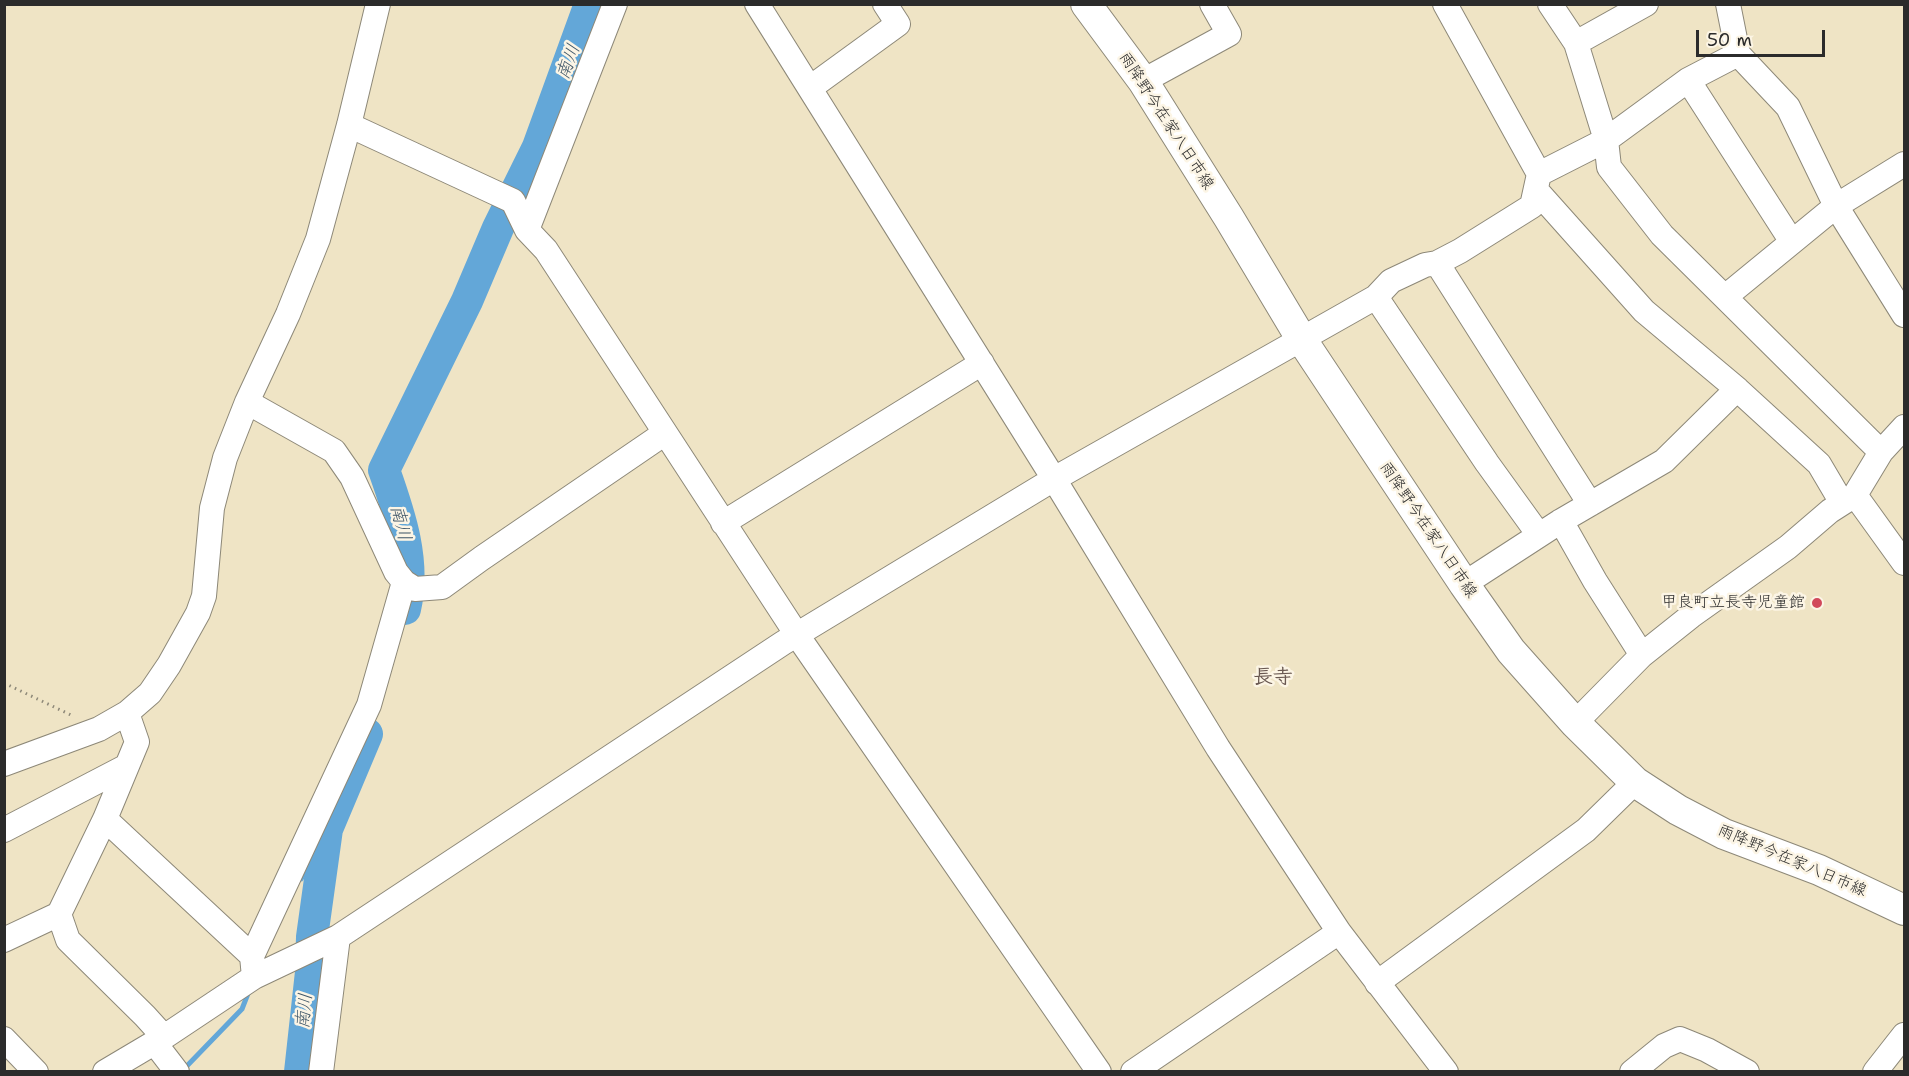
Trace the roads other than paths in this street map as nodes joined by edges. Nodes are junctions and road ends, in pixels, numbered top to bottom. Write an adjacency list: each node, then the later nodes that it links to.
1 (378, 4): 16 (street)
2 (615, 4): 21 (street)
3 (757, 4): 15 (street)
4 (885, 4): 15 (street)
5 (1086, 4): 14 (main road, 雨降野今在家八日市線)
6 (1212, 4): 14 (street)
7 (1445, 4): 19 (street)
8 (1550, 4): 11 (street)
9 (1646, 4): 11 (street)
10 (1728, 4): 12 (street)
11 (1576, 43): 17 (street)
12 (1738, 54): 13 (street); 20 (street)
13 (1688, 80): 17 (street); 22 (street)
14 (1143, 81): 27 (main road, 雨降野今在家八日市線)
15 (810, 88): 28 (street)
16 (349, 125): 21 (street); 30 (street)
17 (1606, 140): 19 (street); 25 (street)
18 (1905, 164): 20 (street)
19 (1537, 182): 23 (street); 29 (street)
20 (1836, 206): 22 (street); 26 (street)
21 (527, 230): 32 (street)
22 (1792, 242): 25 (street)
23 (1437, 262): 24 (street); 36 (street)
24 (1376, 297): 27 (street); 39 (street)
25 (1725, 297): 33 (street)
26 (1905, 315)
27 (1302, 340): 34 (street); 42 (main road, 雨降野今在家八日市線)
28 (982, 363): 34 (street); 38 (street)
29 (1737, 389): 35 (street); 36 (street)
30 (247, 402): 41 (street); 45 (street)
31 (1905, 427): 33 (street)
32 (665, 433): 38 (street); 41 (street)
33 (1881, 452): 35 (street)
34 (1054, 479): 43 (street); 54 (street)
35 (1849, 499): 40 (street); 44 (street)
36 (1590, 504): 37 (street)
37 (1562, 521): 39 (street); 44 (street)
38 (723, 523): 43 (street)
39 (1539, 535): 42 (street)
40 (1905, 563)
41 (404, 582): 57 (street)
42 (1464, 584): 46 (main road, 雨降野今在家八日市線)
43 (797, 635): 55 (street); 66 (street)
44 (1642, 655): 46 (street)
45 (127, 713): 47 (street); 48 (street)
46 (1575, 723): 49 (main road, 雨降野今在家八日市線)
47 (4, 764)
48 (127, 766): 50 (street); 51 (street)
49 (1635, 782): 52 (main road, 雨降野今在家八日市線); 58 (street)
50 (105, 819): 53 (street); 57 (street)
51 (4, 830)
52 (1905, 910)
53 (59, 914): 56 (street); 61 (street)
54 (1339, 932): 58 (street); 67 (street)
55 (338, 937): 57 (street); 65 (street)
56 (4, 940)
57 (253, 967): 61 (street)
58 (1377, 982): 68 (street)
59 (1905, 1035): 71 (street)
60 (4, 1039): 62 (street)
61 (159, 1040): 63 (street); 64 (street)
62 (36, 1071)
63 (105, 1071)
64 (177, 1071)
65 (321, 1071)
66 (1100, 1071)
67 (1133, 1071)
68 (1446, 1071)
69 (1632, 1071): 70 (street)
70 (1747, 1071)
71 (1875, 1071)

